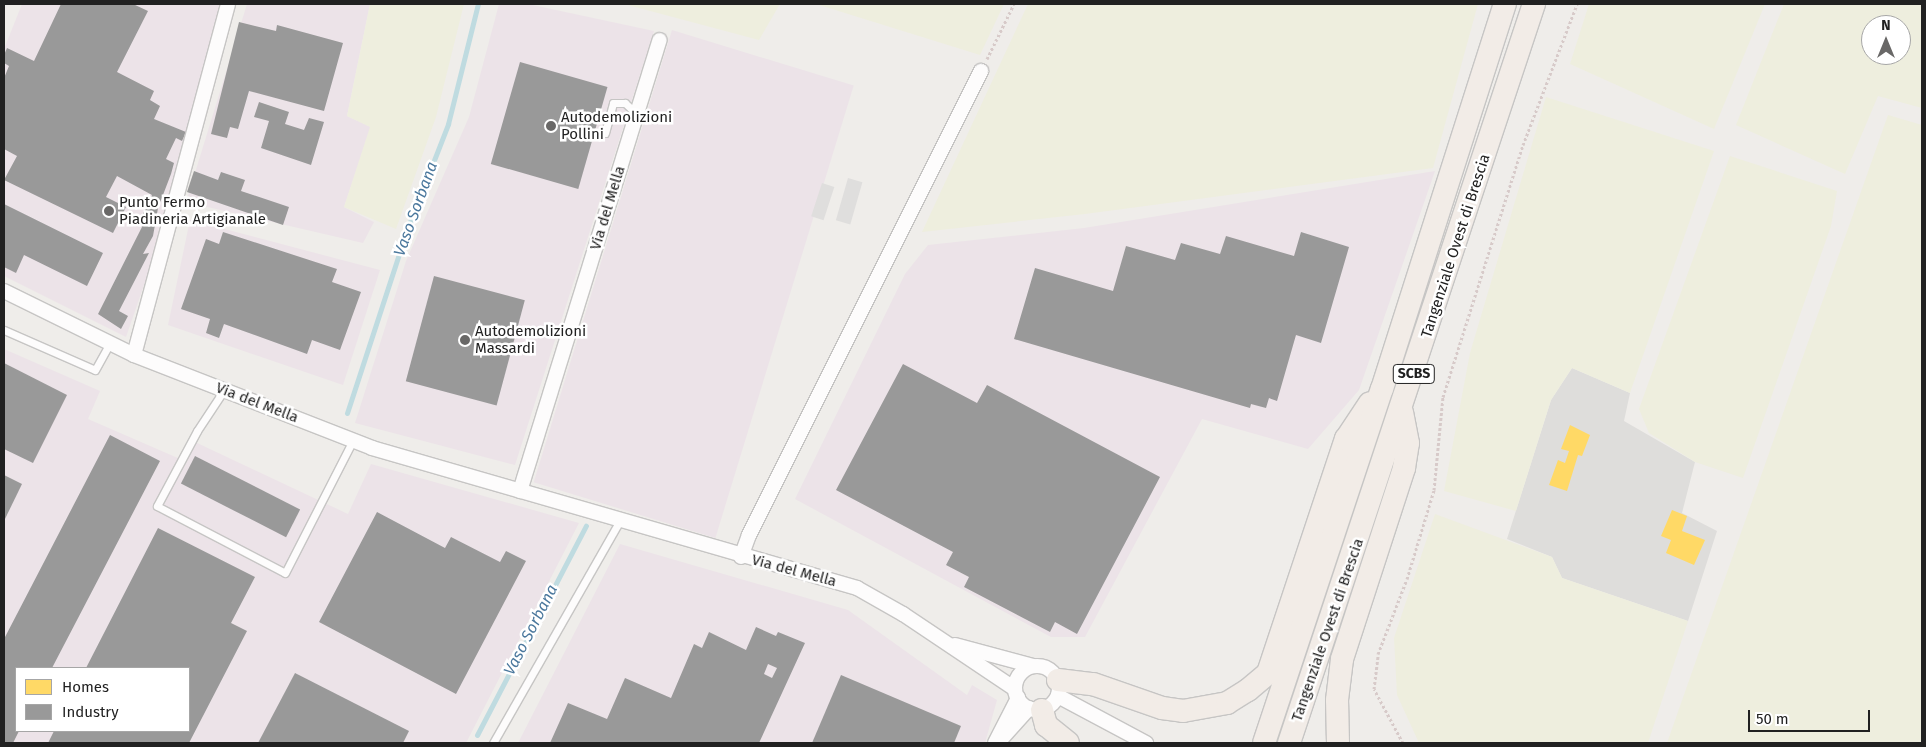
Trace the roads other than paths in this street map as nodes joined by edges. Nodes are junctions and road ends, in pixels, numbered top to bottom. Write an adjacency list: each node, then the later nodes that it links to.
1 (228, 4): 11 (street)
2 (1505, 4): 12 (main road, Tangenziale Ovest di Brescia / SCBS)
3 (1534, 4): 14 (main road, Tangenziale Ovest di Brescia / SCBS)
4 (660, 40): 6 (street, Via del Mella)
5 (981, 71): 18 (street)
6 (637, 114): 7 (lane); 16 (street, Via del Mella)
7 (605, 134)
8 (4, 291): 10 (street, Via del Mella)
9 (4, 330): 10 (lane)
10 (110, 343): 11 (street, Via del Mella)
11 (134, 355): 13 (street, Via del Mella)
12 (1382, 389): 22 (main road); 27 (main road, Tangenziale Ovest di Brescia / SCBS)
13 (224, 390): 15 (street, Via del Mella); 15 (lane)
14 (1402, 412): 28 (main road, Tangenziale Ovest di Brescia / SCBS); 29 (main road)
15 (354, 440): 16 (street, Via del Mella)
16 (520, 491): 17 (street, Via del Mella)
17 (620, 520): 18 (street, Via del Mella); 23 (lane)
18 (741, 557): 19 (street, Via del Mella)
19 (942, 642): 20 (street, Via del Mella); 21 (street, Via del Mella)
20 (1033, 666): 21 (street); 22 (street, Via del Mella)
21 (1016, 694): 22 (street, Via del Mella); 24 (street)
22 (1047, 699): 24 (street); 25 (main road); 26 (street)
23 (493, 743)
24 (996, 743)
25 (1068, 743)
26 (1146, 743)
27 (1264, 743)
28 (1289, 743)
29 (1338, 743)

